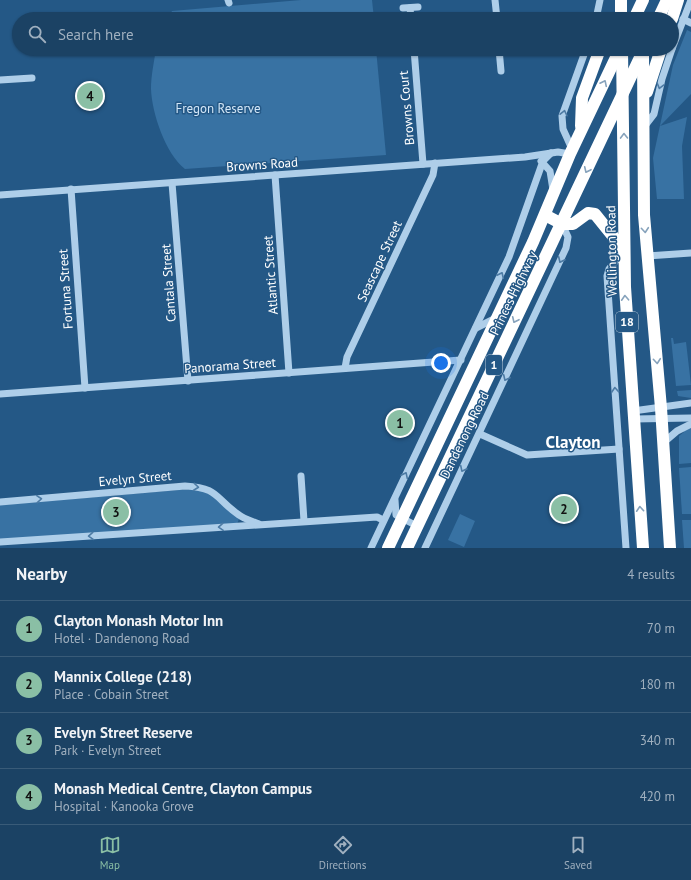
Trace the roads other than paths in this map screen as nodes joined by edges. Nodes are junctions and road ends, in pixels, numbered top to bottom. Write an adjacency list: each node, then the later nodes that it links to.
1 (495, 0): 9 (street)
2 (600, 0): 10 (street)
3 (643, 0): 11 (highway); 12 (highway)
4 (667, 0): 13 (highway)
5 (678, 0): 14 (highway)
6 (691, 0): 15 (street)
7 (418, 7): 8 (street)
8 (408, 12)
9 (496, 12)
10 (597, 12)
11 (637, 12)
12 (643, 12)
13 (661, 12)
14 (678, 12)
15 (679, 18)
16 (679, 19): 17 (street)
17 (691, 23)
18 (415, 56): 39 (street, Browns Court)
19 (500, 56): 28 (street)
20 (583, 56): 35 (street, one-way to 20)
21 (597, 56): 34 (highway)
22 (618, 56): 34 (highway, 1, one-way to 22)
23 (621, 56): 31 (highway, Wellington Road / 18)
24 (640, 56): 31 (highway, Princes Highway / 1)
25 (643, 56): 32 (highway, 18)
26 (659, 56): 32 (highway)
27 (670, 56): 33 (street, one-way to 33)
28 (501, 71)
29 (32, 78): 30 (street)
30 (0, 80)
31 (622, 93): 47 (highway, Princes Highway / 1, one-way to 47); 48 (highway, Wellington Road / 18, one-way to 31)
32 (643, 110): 33 (highway, 18)
33 (643, 128): 50 (highway, 18, one-way to 50)
34 (581, 131): 35 (highway, 1)
35 (571, 152): 36 (street, Browns Road); 44 (highway, Princes Highway / 1)
36 (552, 153): 37 (street, Browns Road); 38 (street)
37 (525, 157): 38 (street, Browns Road); 40 (street, Browns Road)
38 (543, 162): 44 (street); 52 (street, one-way to 38)
39 (423, 164): 40 (street, Browns Road); 41 (street, Browns Road)
40 (435, 164): 54 (street, Seascape Street)
41 (275, 175): 42 (street, Browns Road); 55 (street, Atlantic Street)
42 (172, 183): 43 (street, Browns Road); 56 (street, Cantala Street)
43 (71, 190): 45 (street, Browns Road); 57 (street, Fortuna Street)
44 (553, 194): 46 (highway, Princes Highway / 1)
45 (0, 195)
46 (545, 215): 47 (highway); 51 (highway, Princes Highway / 1)
47 (562, 224): 48 (highway); 64 (street, Dandenong Road, one-way to 64); 74 (highway, Princes Highway / 1, one-way to 74)
48 (624, 251): 61 (highway, Wellington Road / 18, one-way to 48); 66 (street, one-way to 48)
49 (691, 252): 50 (street)
50 (647, 256): 60 (highway, 18, one-way to 60)
51 (497, 318): 52 (street); 70 (highway, Princes Highway / 1)
52 (476, 328): 53 (street)
53 (461, 360): 54 (street, Panorama Street); 68 (street, one-way to 53)
54 (345, 368): 55 (street, Panorama Street)
55 (289, 373): 56 (street, Panorama Street)
56 (188, 381): 57 (street, Panorama Street)
57 (85, 388): 58 (street, Panorama Street)
58 (0, 394)
59 (691, 403): 60 (street)
60 (661, 413): 61 (street); 61 (street); 62 (street); 65 (highway, 18)
61 (634, 415): 81 (highway, Wellington Road / 18, one-way to 61)
62 (691, 418)
63 (691, 424): 65 (street)
64 (480, 434): 66 (street); 79 (street, Dandenong Road, one-way to 79)
65 (663, 443): 82 (highway, 18)
66 (620, 449): 80 (street)
67 (301, 476): 72 (street)
68 (395, 496): 70 (street); 71 (street)
69 (0, 502): 73 (street, Evelyn Street, one-way to 73)
70 (402, 519): 74 (street); 77 (highway, Princes Highway / 1)
71 (383, 520): 72 (street, Evelyn Street); 76 (street)
72 (304, 521): 73 (street, Evelyn Street)
73 (260, 524): 75 (street, Evelyn Street, one-way to 75)
74 (417, 526): 78 (highway, Princes Highway / 1)
75 (0, 542)
76 (371, 548)
77 (388, 548)
78 (407, 548)
79 (425, 548)
80 (626, 548)
81 (643, 548)
82 (670, 548)

